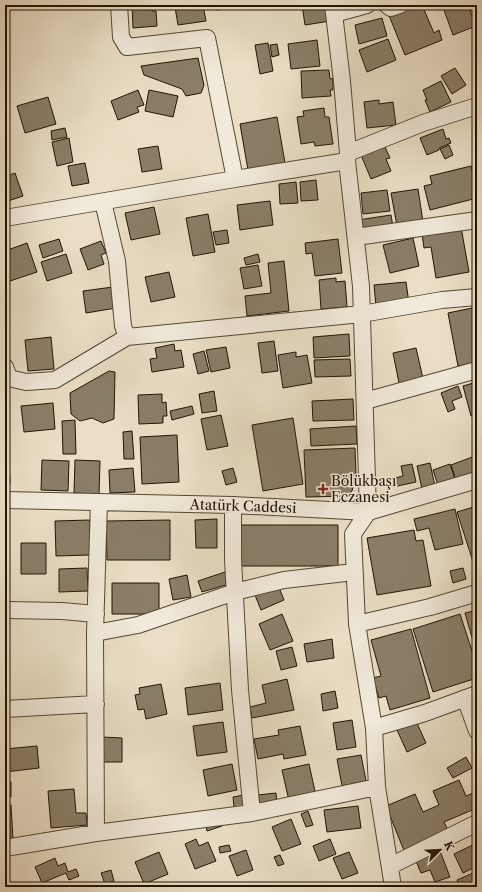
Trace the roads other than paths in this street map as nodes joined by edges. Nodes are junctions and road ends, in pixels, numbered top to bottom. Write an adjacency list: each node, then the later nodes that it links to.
1 (119, 5): 8 (street)
2 (367, 5): 5 (street)
3 (387, 5): 4 (street)
4 (400, 5)
5 (333, 10): 7 (street)
6 (477, 106): 7 (street)
7 (347, 157): 8 (street); 12 (street)
8 (235, 179): 9 (street)
9 (103, 202): 10 (street); 15 (street)
10 (5, 218)
11 (477, 220): 12 (street)
12 (356, 238): 14 (street)
13 (477, 296): 14 (street)
14 (362, 314): 15 (street); 18 (street)
15 (127, 337): 16 (street)
16 (5, 367)
17 (477, 370): 18 (street)
18 (365, 401): 23 (street)
19 (477, 480): 23 (street, Atatürk Caddesi)
20 (5, 500): 21 (street, Atatürk Caddesi)
21 (99, 502): 22 (street, Atatürk Caddesi); 28 (street)
22 (233, 505): 23 (street, Atatürk Caddesi); 25 (street)
23 (368, 512): 24 (street)
24 (354, 572): 25 (street); 29 (street)
25 (235, 592): 30 (street); 37 (street)
26 (477, 593): 29 (street)
27 (5, 610): 28 (street)
28 (96, 614): 30 (street)
29 (357, 624): 34 (street)
30 (95, 633): 32 (street)
31 (471, 696): 34 (street); 35 (street)
32 (96, 704): 33 (street); 39 (street)
33 (5, 709)
34 (374, 728): 36 (street)
35 (477, 731)
36 (377, 787): 37 (street); 41 (street)
37 (252, 813): 39 (street)
38 (477, 823): 41 (street)
39 (96, 833): 40 (street)
40 (5, 848)
41 (390, 866): 42 (street)
42 (393, 887)

